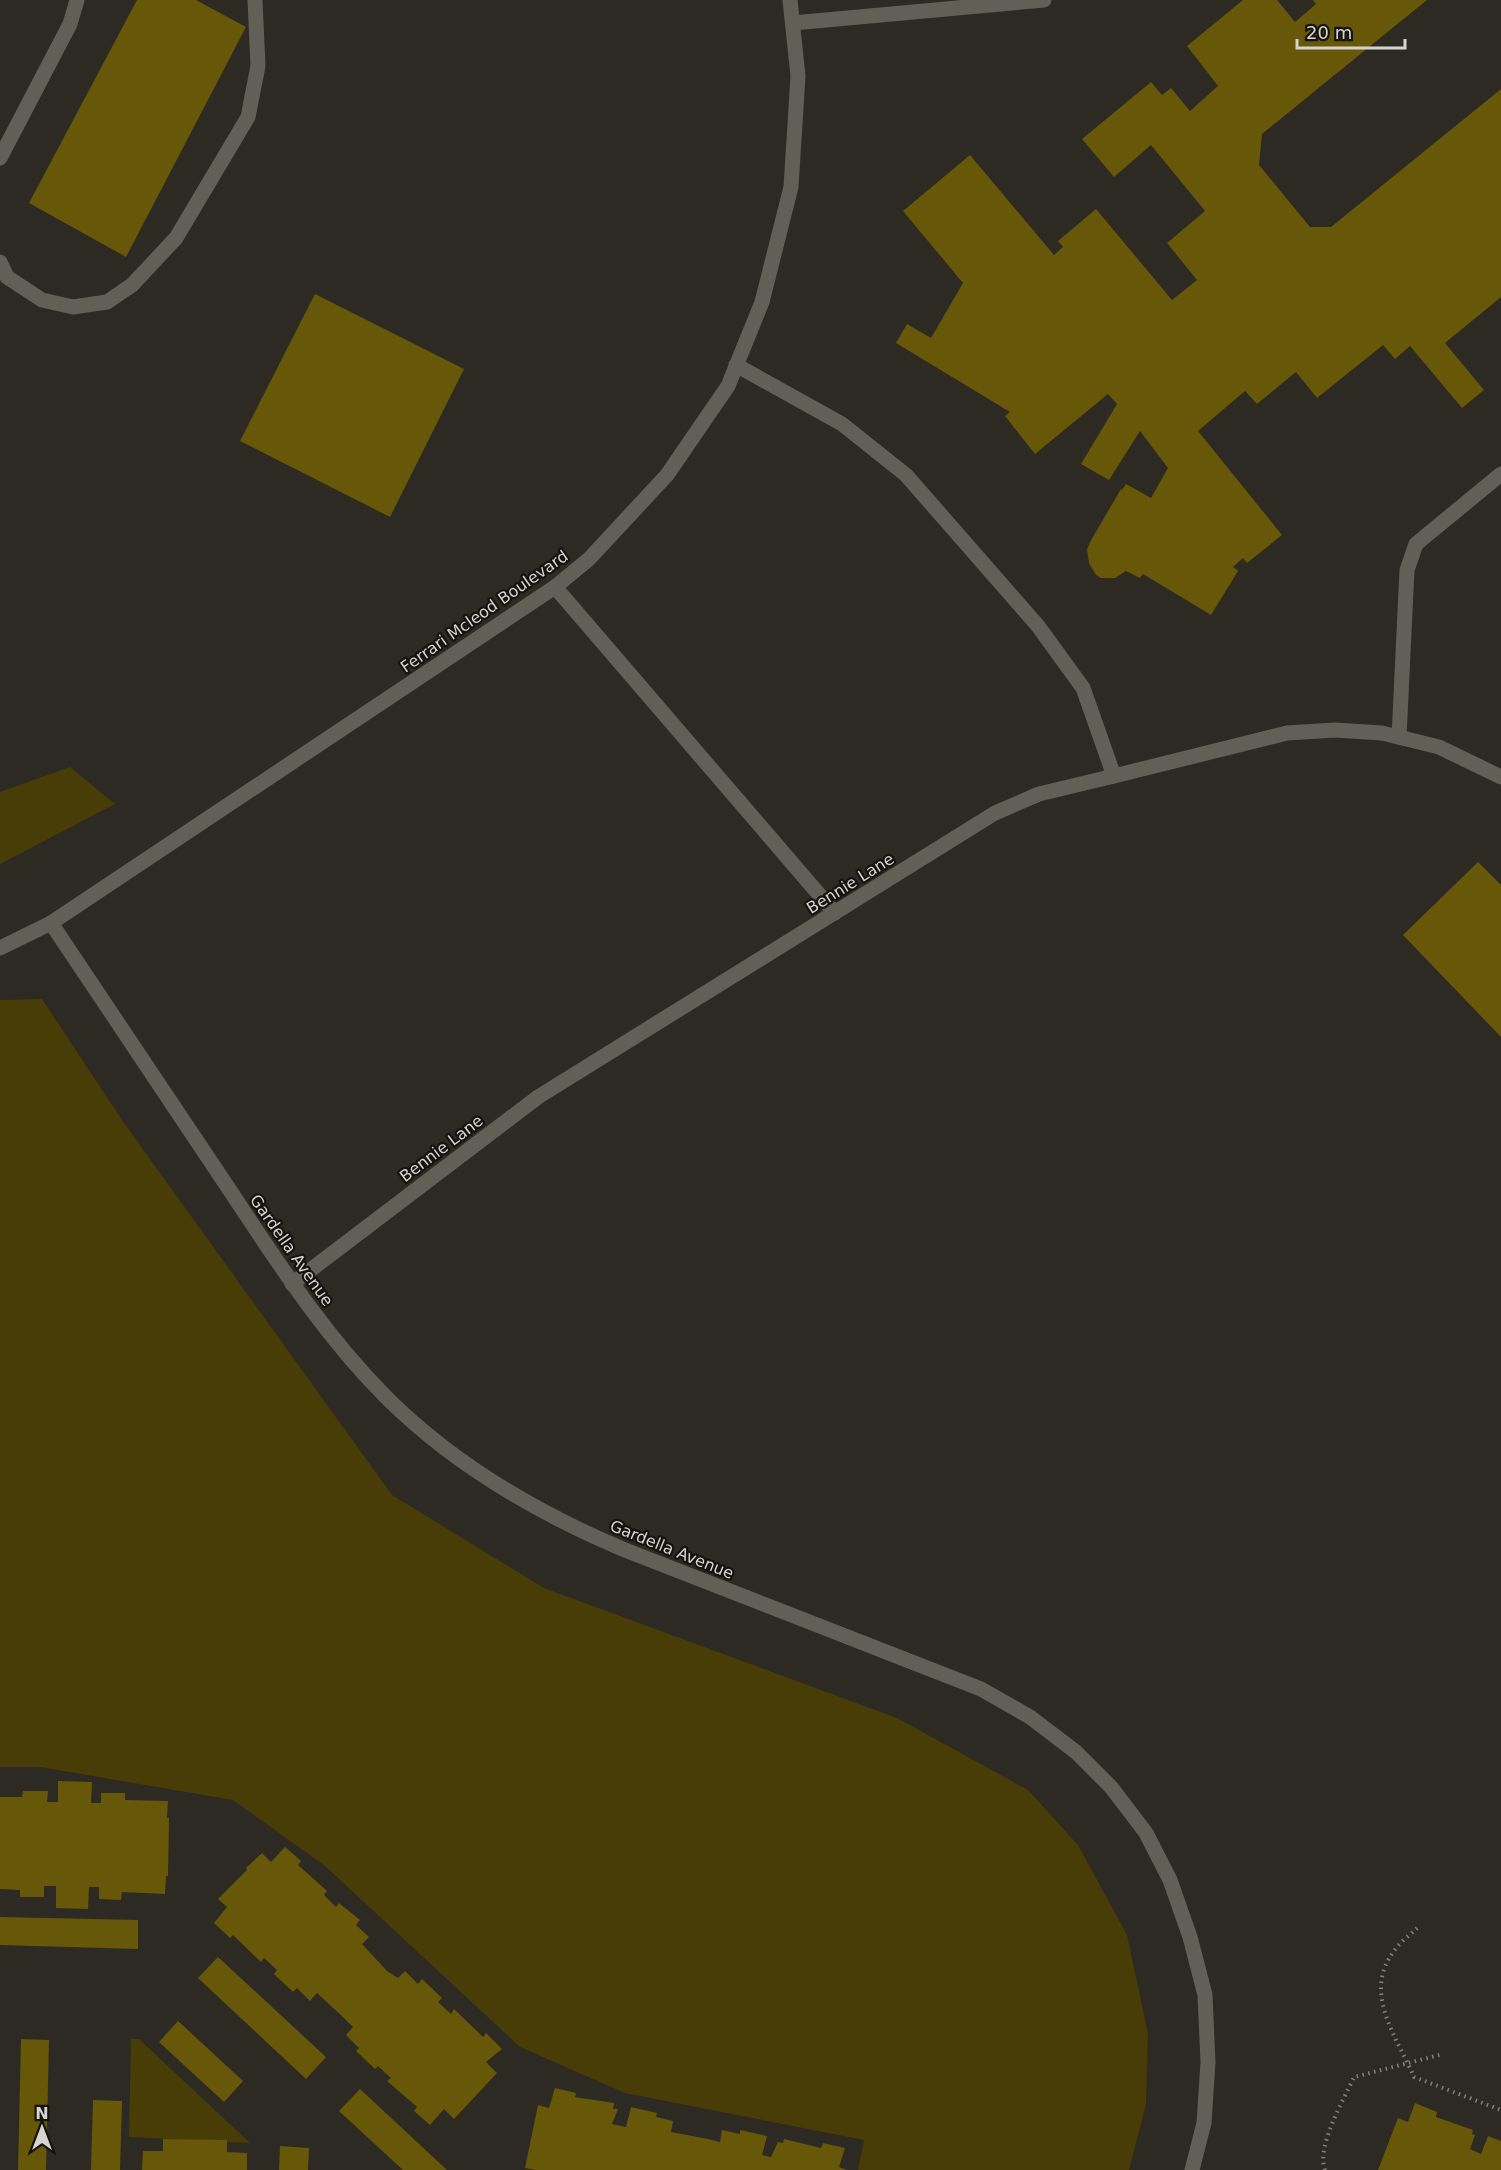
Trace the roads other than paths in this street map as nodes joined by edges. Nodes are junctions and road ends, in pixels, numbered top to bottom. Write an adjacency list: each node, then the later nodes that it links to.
1 (77, 0): 6 (street)
2 (255, 0): 7 (street)
3 (790, 0): 5 (street, Ferrari Mcleod Boulevard)
4 (1044, 0): 5 (street)
5 (793, 23): 8 (street, Ferrari Mcleod Boulevard)
6 (0, 158)
7 (0, 262)
8 (736, 365): 10 (street, Ferrari Mcleod Boulevard); 12 (street)
9 (1501, 474): 11 (street)
10 (555, 587): 14 (street); 15 (street, Ferrari Mcleod Boulevard)
11 (1399, 737): 12 (street, Bennie Lane); 13 (street, Bennie Lane)
12 (1114, 776): 14 (street, Bennie Lane)
13 (1501, 777)
14 (835, 912): 17 (street, Bennie Lane)
15 (51, 923): 16 (street, Ferrari Mcleod Boulevard); 17 (street, Gardella Avenue)
16 (0, 948)
17 (292, 1284): 18 (street, Gardella Avenue)
18 (1192, 2170)

